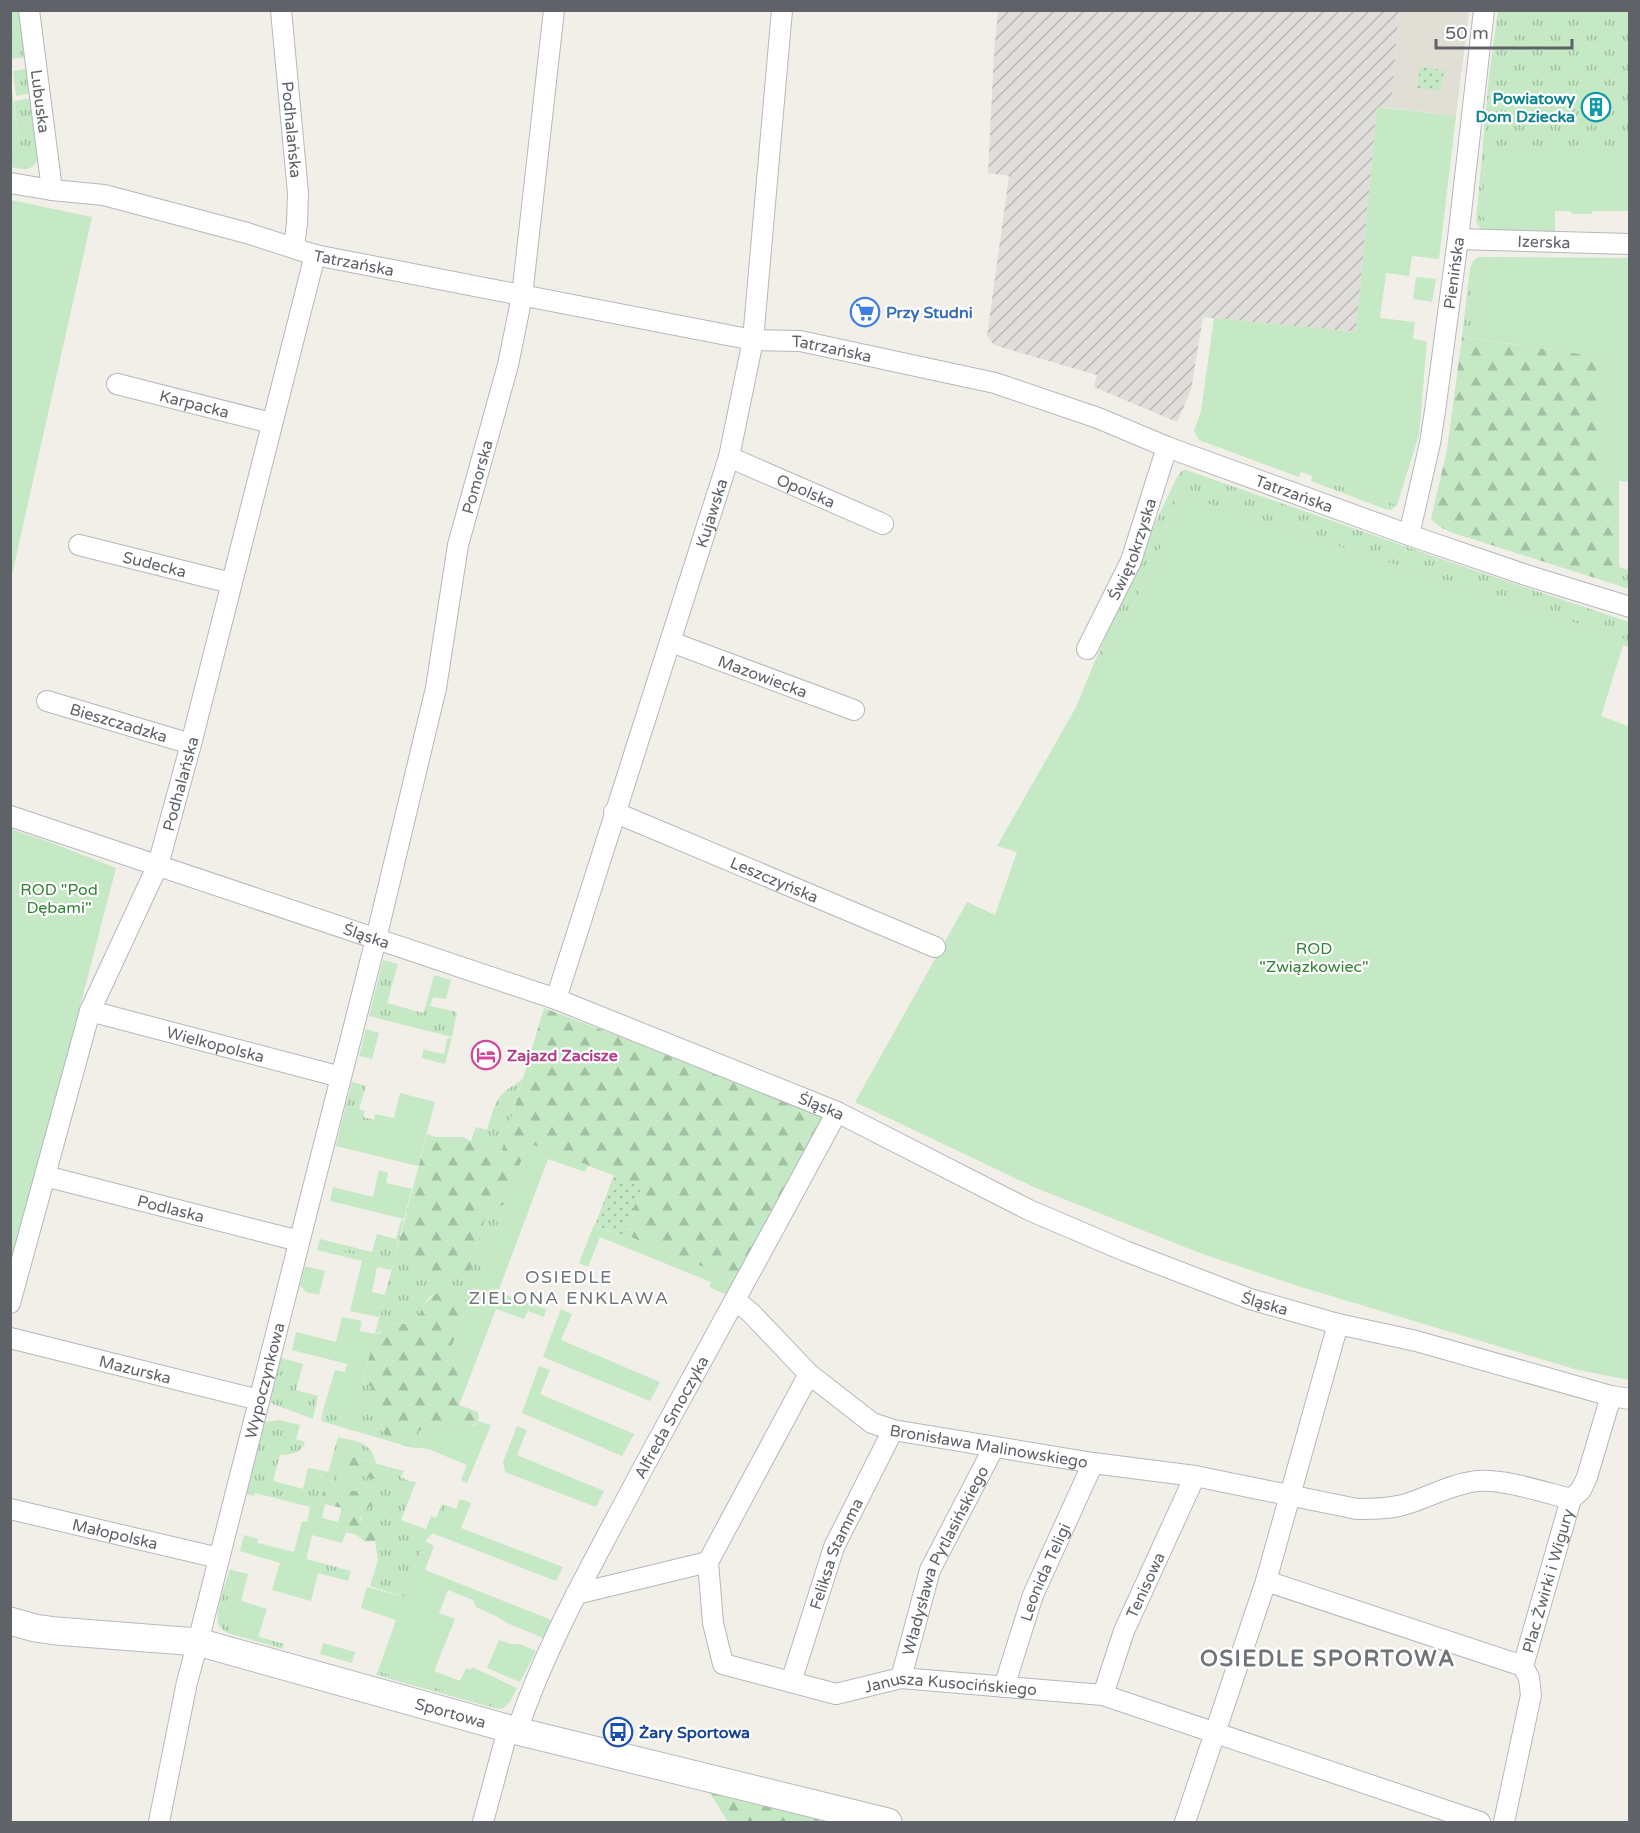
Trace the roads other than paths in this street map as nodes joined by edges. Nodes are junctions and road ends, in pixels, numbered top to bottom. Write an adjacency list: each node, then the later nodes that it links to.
1 (29, 10): 7 (street, Lubuska)
2 (281, 10): 10 (street, Podhalańska)
3 (554, 10): 12 (street, Pomorska)
4 (782, 10): 13 (street, Kujawska)
5 (1484, 10): 8 (street, Pienińska)
6 (10, 183): 7 (street, Tatrzańska)
7 (52, 190): 10 (street, Tatrzańska)
8 (1458, 239): 9 (street, Izerska); 19 (street, Pienińska)
9 (1629, 244)
10 (294, 247): 11 (street, Tatrzańska)
11 (315, 255): 12 (street, Tatrzańska); 15 (street, Podhalańska)
12 (522, 296): 13 (street, Tatrzańska); 31 (street, Pomorska)
13 (753, 340): 16 (street, Tatrzańska); 17 (street, Kujawska)
14 (117, 384): 15 (street, Karpacka)
15 (272, 423): 21 (street, Podhalańska)
16 (1167, 447): 19 (street, Tatrzańska); 24 (street, Świętokrzyska)
17 (729, 457): 18 (street, Opolska); 23 (street, Kujawska)
18 (883, 524)
19 (1409, 535): 22 (street, Tatrzańska)
20 (79, 545): 21 (street, Sudecka)
21 (231, 583): 27 (street, Podhalańska)
22 (1629, 607)
23 (671, 642): 26 (street, Mazowiecka); 28 (street, Kujawska)
24 (1088, 649)
25 (47, 701): 27 (street, Bieszczadzka)
26 (854, 710)
27 (191, 744): 30 (street, Podhalańska)
28 (615, 813): 32 (street, Leszczyńska); 33 (street, Kujawska)
29 (10, 816): 30 (street, Śląska)
30 (158, 865): 31 (street, Śląska); 34 (street, Podhalańska)
31 (376, 939): 33 (street, Śląska); 35 (street, Wypoczynkowa)
32 (935, 947)
33 (556, 999): 36 (street, Śląska)
34 (90, 1011): 35 (street, Wielkopolska); 37 (street, Podhalańska)
35 (341, 1077): 38 (street, Wypoczynkowa)
36 (837, 1112): 39 (street, Alfreda Smoczyka); 41 (street, Śląska)
37 (45, 1176): 38 (street, Podlaska); 40 (street, Podhalańska)
38 (299, 1241): 45 (street, Wypoczynkowa)
39 (735, 1300): 43 (street, Bronisława Malinowskiego); 56 (street, Alfreda Smoczyka)
40 (10, 1303)
41 (1338, 1324): 44 (street, Śląska); 50 (street)
42 (10, 1338): 45 (street, Mazurska)
43 (809, 1374): 46 (street, Bronisława Malinowskiego); 54 (street)
44 (1620, 1398): 51 (street, Plac Żwirki i Wigury)
45 (259, 1400): 53 (street, Wypoczynkowa)
46 (892, 1430): 47 (street, Bronisława Malinowskiego); 61 (street, Feliksa Stamma)
47 (994, 1447): 48 (street, Bronisława Malinowskiego); 60 (street, Władysława Pytlasińskiego)
48 (1093, 1463): 49 (street, Bronisława Malinowskiego); 62 (street, Leonida Teligi)
49 (1195, 1476): 50 (street, Bronisława Malinowskiego); 63 (street, Tenisowa)
50 (1290, 1495): 51 (street, Bronisława Malinowskiego); 55 (street)
51 (1571, 1499): 59 (street, Plac Żwirki i Wigury)
52 (10, 1509): 53 (street, Małopolska)
53 (219, 1558): 58 (street, Wypoczynkowa)
54 (708, 1562): 56 (street); 61 (street, Janusza Kusocińskiego)
55 (1266, 1581): 59 (street, Plac Żwirki i Wigury); 65 (street)
56 (576, 1594): 64 (street, Alfreda Smoczyka)
57 (10, 1621): 58 (street, Sportowa)
58 (198, 1642): 64 (street, Sportowa); 66 (street, Wypoczynkowa)
59 (1523, 1666): 71 (street, Plac Żwirki i Wigury)
60 (901, 1678): 61 (street, Janusza Kusocińskiego); 62 (street, Janusza Kusocińskiego)
61 (791, 1682)
62 (1004, 1687): 63 (street, Janusza Kusocińskiego)
63 (1102, 1695): 65 (street, Janusza Kusocińskiego)
64 (513, 1730): 67 (street, Alfreda Smoczyka); 68 (street, Sportowa)
65 (1214, 1734): 69 (street); 70 (street, Janusza Kusocińskiego)
66 (159, 1822)
67 (483, 1822)
68 (888, 1822)
69 (1185, 1822)
70 (1480, 1822)
71 (1504, 1822)

